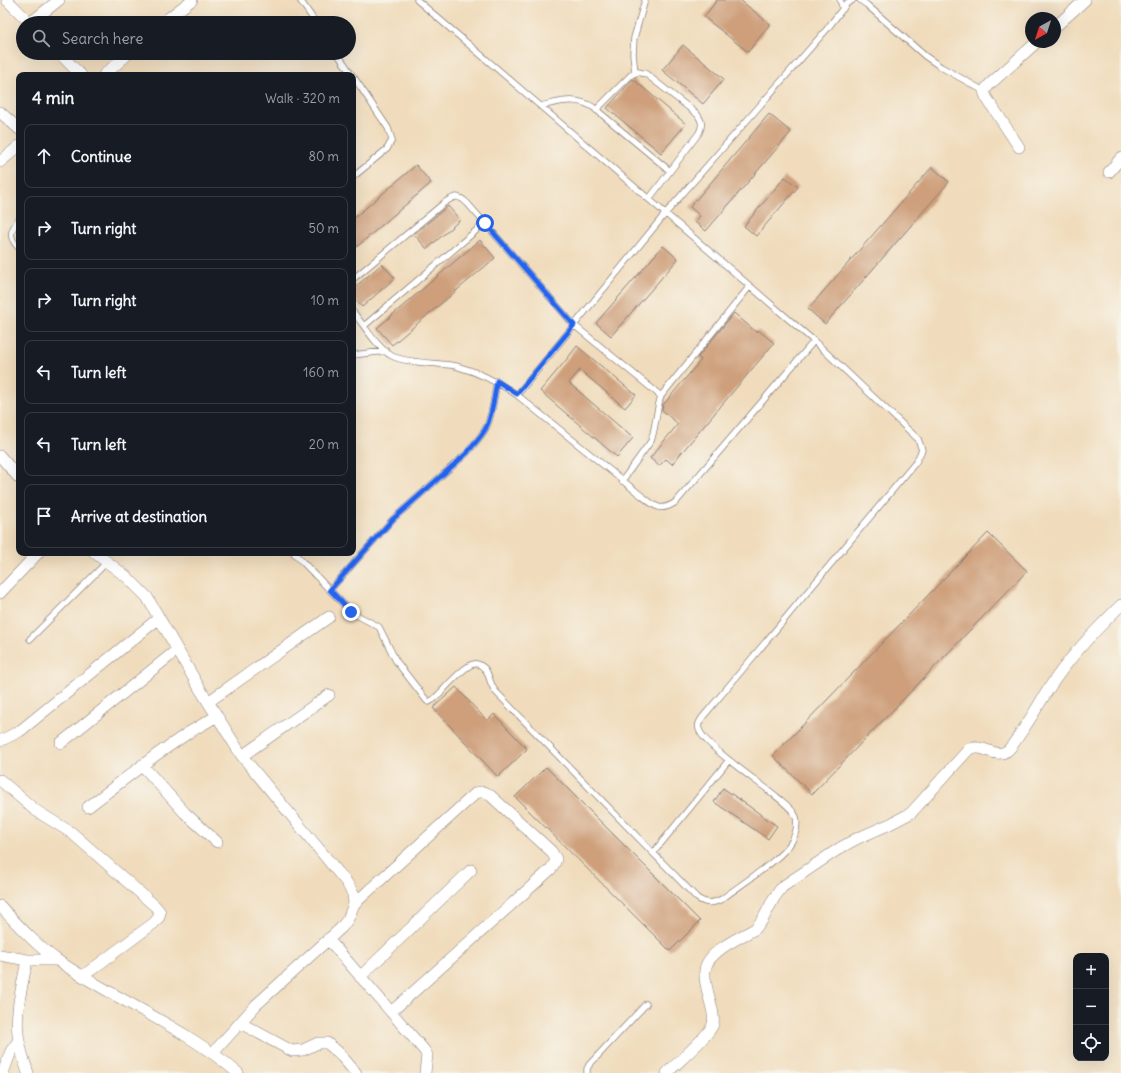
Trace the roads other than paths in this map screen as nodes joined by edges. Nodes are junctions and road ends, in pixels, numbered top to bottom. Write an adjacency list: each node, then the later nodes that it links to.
1 (7, 0): 12 (street)
2 (59, 0): 13 (street)
3 (192, 0): 14 (street)
4 (300, 0): 15 (lane)
5 (417, 0): 27 (lane)
6 (645, 0): 24 (lane)
7 (840, 0): 11 (lane)
8 (853, 0): 11 (lane)
9 (860, 0): 26 (lane)
10 (1085, 0): 16 (street)
11 (843, 8): 39 (lane)
12 (23, 16)
13 (39, 16)
14 (171, 16)
15 (311, 16)
16 (1061, 22)
17 (1030, 48): 26 (street)
18 (66, 60): 21 (street)
19 (121, 60): 22 (street)
20 (342, 60): 23 (lane)
21 (78, 72)
22 (107, 72)
23 (350, 72)
24 (635, 73): 28 (lane); 35 (lane)
25 (356, 80): 37 (lane)
26 (984, 91): 31 (street)
27 (540, 106): 28 (lane); 38 (lane)
28 (596, 110): 35 (lane)
29 (0, 112): 30 (street)
30 (16, 126)
31 (1019, 147)
32 (16, 149): 34 (street)
33 (1121, 158): 36 (street)
34 (0, 162)
35 (670, 171): 38 (lane)
36 (1109, 172)
37 (356, 175)
38 (649, 199): 39 (lane)
39 (666, 214): 44 (lane); 46 (lane)
40 (16, 223): 42 (lane)
41 (485, 223): 43 (lane); 46 (lane); 47 (lane)
42 (16, 245)
43 (356, 276)
44 (750, 286): 48 (lane); 53 (lane)
45 (356, 316): 47 (lane)
46 (574, 325): 52 (lane); 53 (lane)
47 (364, 326): 49 (lane)
48 (814, 341): 56 (lane); 74 (lane)
49 (386, 350): 50 (lane); 51 (lane)
50 (356, 355)
51 (497, 381): 52 (lane); 62 (lane)
52 (517, 394): 56 (lane)
53 (661, 396): 56 (lane)
54 (0, 456): 55 (street)
55 (16, 475)
56 (622, 481)
57 (35, 556): 61 (street)
58 (99, 556): 60 (street)
59 (297, 556): 62 (lane)
60 (107, 562): 65 (street); 66 (lane)
61 (2, 588)
62 (330, 590): 79 (lane)
63 (1121, 605): 100 (street)
64 (329, 617): 69 (street)
65 (159, 618): 67 (street); 71 (street)
66 (30, 639)
67 (177, 650): 69 (street); 72 (street)
68 (329, 695): 73 (street)
69 (208, 702): 70 (street)
70 (217, 716): 73 (street); 75 (street)
71 (0, 741)
72 (61, 743)
73 (242, 756): 81 (street)
74 (729, 760): 79 (lane); 79 (lane)
75 (142, 766): 77 (street); 78 (street)
76 (0, 780): 87 (street)
77 (88, 807)
78 (217, 842)
79 (653, 853)
80 (471, 870): 88 (street)
81 (354, 904): 83 (street); 90 (street)
82 (0, 906): 86 (street)
83 (328, 939): 88 (street); 91 (street)
84 (0, 955): 85 (street)
85 (26, 960): 86 (street); 92 (street)
86 (56, 960): 87 (street)
87 (83, 976): 93 (street)
88 (360, 977): 90 (street)
89 (646, 1004): 99 (lane)
90 (391, 1012): 98 (street)
91 (240, 1023): 93 (street); 97 (street)
92 (19, 1040): 94 (street); 95 (street)
93 (213, 1053): 96 (street)
94 (3, 1073)
95 (28, 1073)
96 (238, 1073)
97 (356, 1073)
98 (425, 1073)
99 (587, 1073)
100 (667, 1073)

